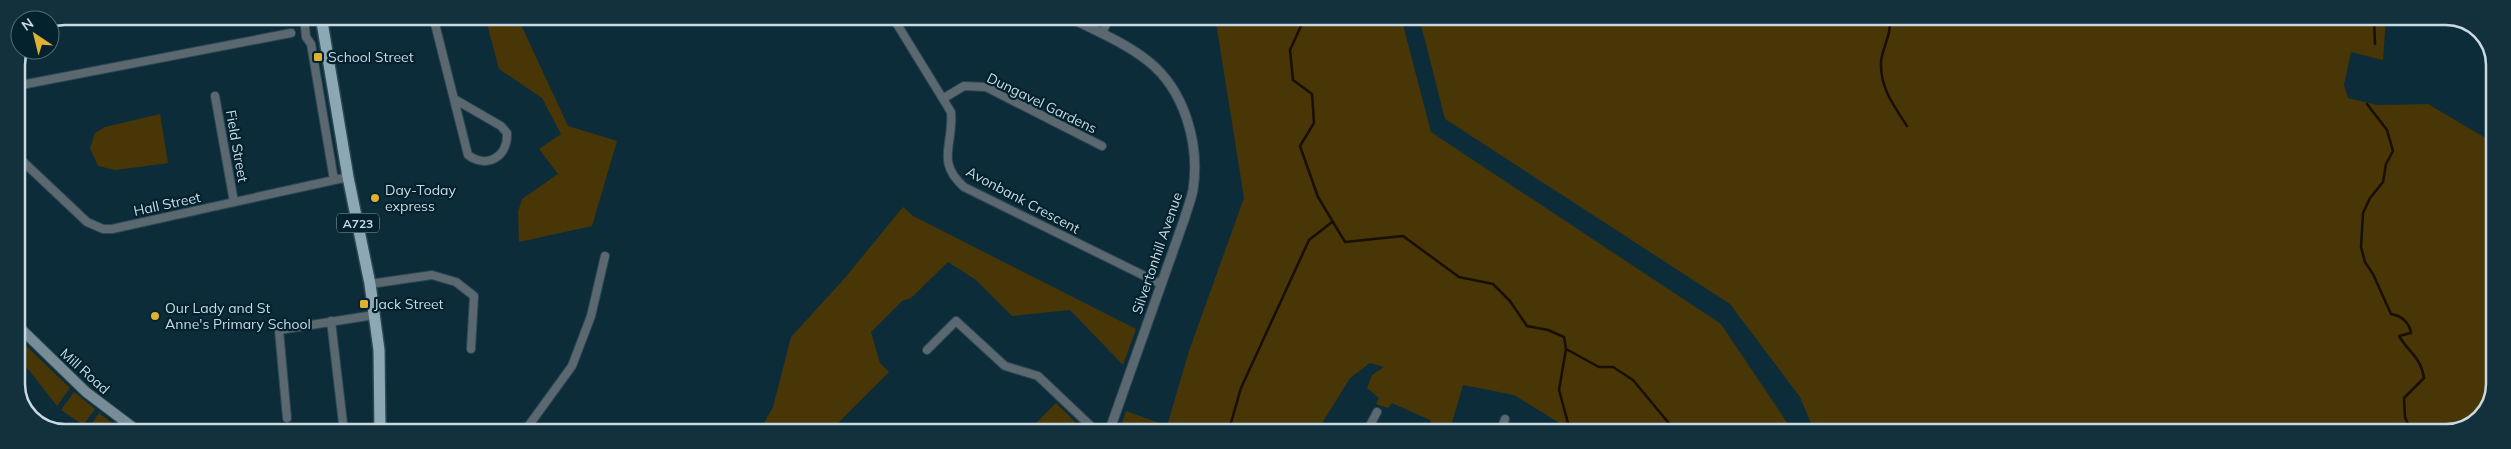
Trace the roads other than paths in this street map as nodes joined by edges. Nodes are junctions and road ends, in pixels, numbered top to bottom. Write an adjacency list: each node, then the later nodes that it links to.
1 (323, 25): 15 (main road, A723)
2 (438, 25): 12 (street)
3 (898, 25): 11 (street, Avonbank Crescent)
4 (1084, 25): 8 (street, Silvertonhill Avenue)
5 (1106, 25): 8 (street)
6 (305, 27): 16 (street)
7 (291, 33): 9 (street)
8 (1102, 34): 20 (street, Silvertonhill Avenue)
9 (25, 84)
10 (215, 96): 17 (street, Field Street)
11 (944, 98): 13 (street, Dungavel Gardens); 20 (street, Avonbank Crescent)
12 (456, 100): 12 (street)
13 (1102, 146)
14 (25, 163): 17 (street, Hall Street)
15 (348, 177): 16 (street, Hall Street); 19 (main road, A723)
16 (334, 180): 17 (street, Hall Street)
17 (234, 202)
18 (605, 256): 32 (street)
19 (370, 284): 21 (main road, A723); 24 (street)
20 (1161, 284): 34 (street, Silvertonhill Avenue)
21 (374, 315): 22 (street); 31 (main road, A723)
22 (331, 321): 27 (street); 30 (street)
23 (25, 334): 29 (main road, Mill Road)
24 (471, 349)
25 (927, 350): 33 (street)
26 (1377, 412): 35 (street)
27 (287, 418)
28 (1505, 419): 36 (street)
29 (121, 424)
30 (343, 424)
31 (380, 424)
32 (530, 424)
33 (1089, 424)
34 (1111, 424)
35 (1370, 424)
36 (1503, 424)

